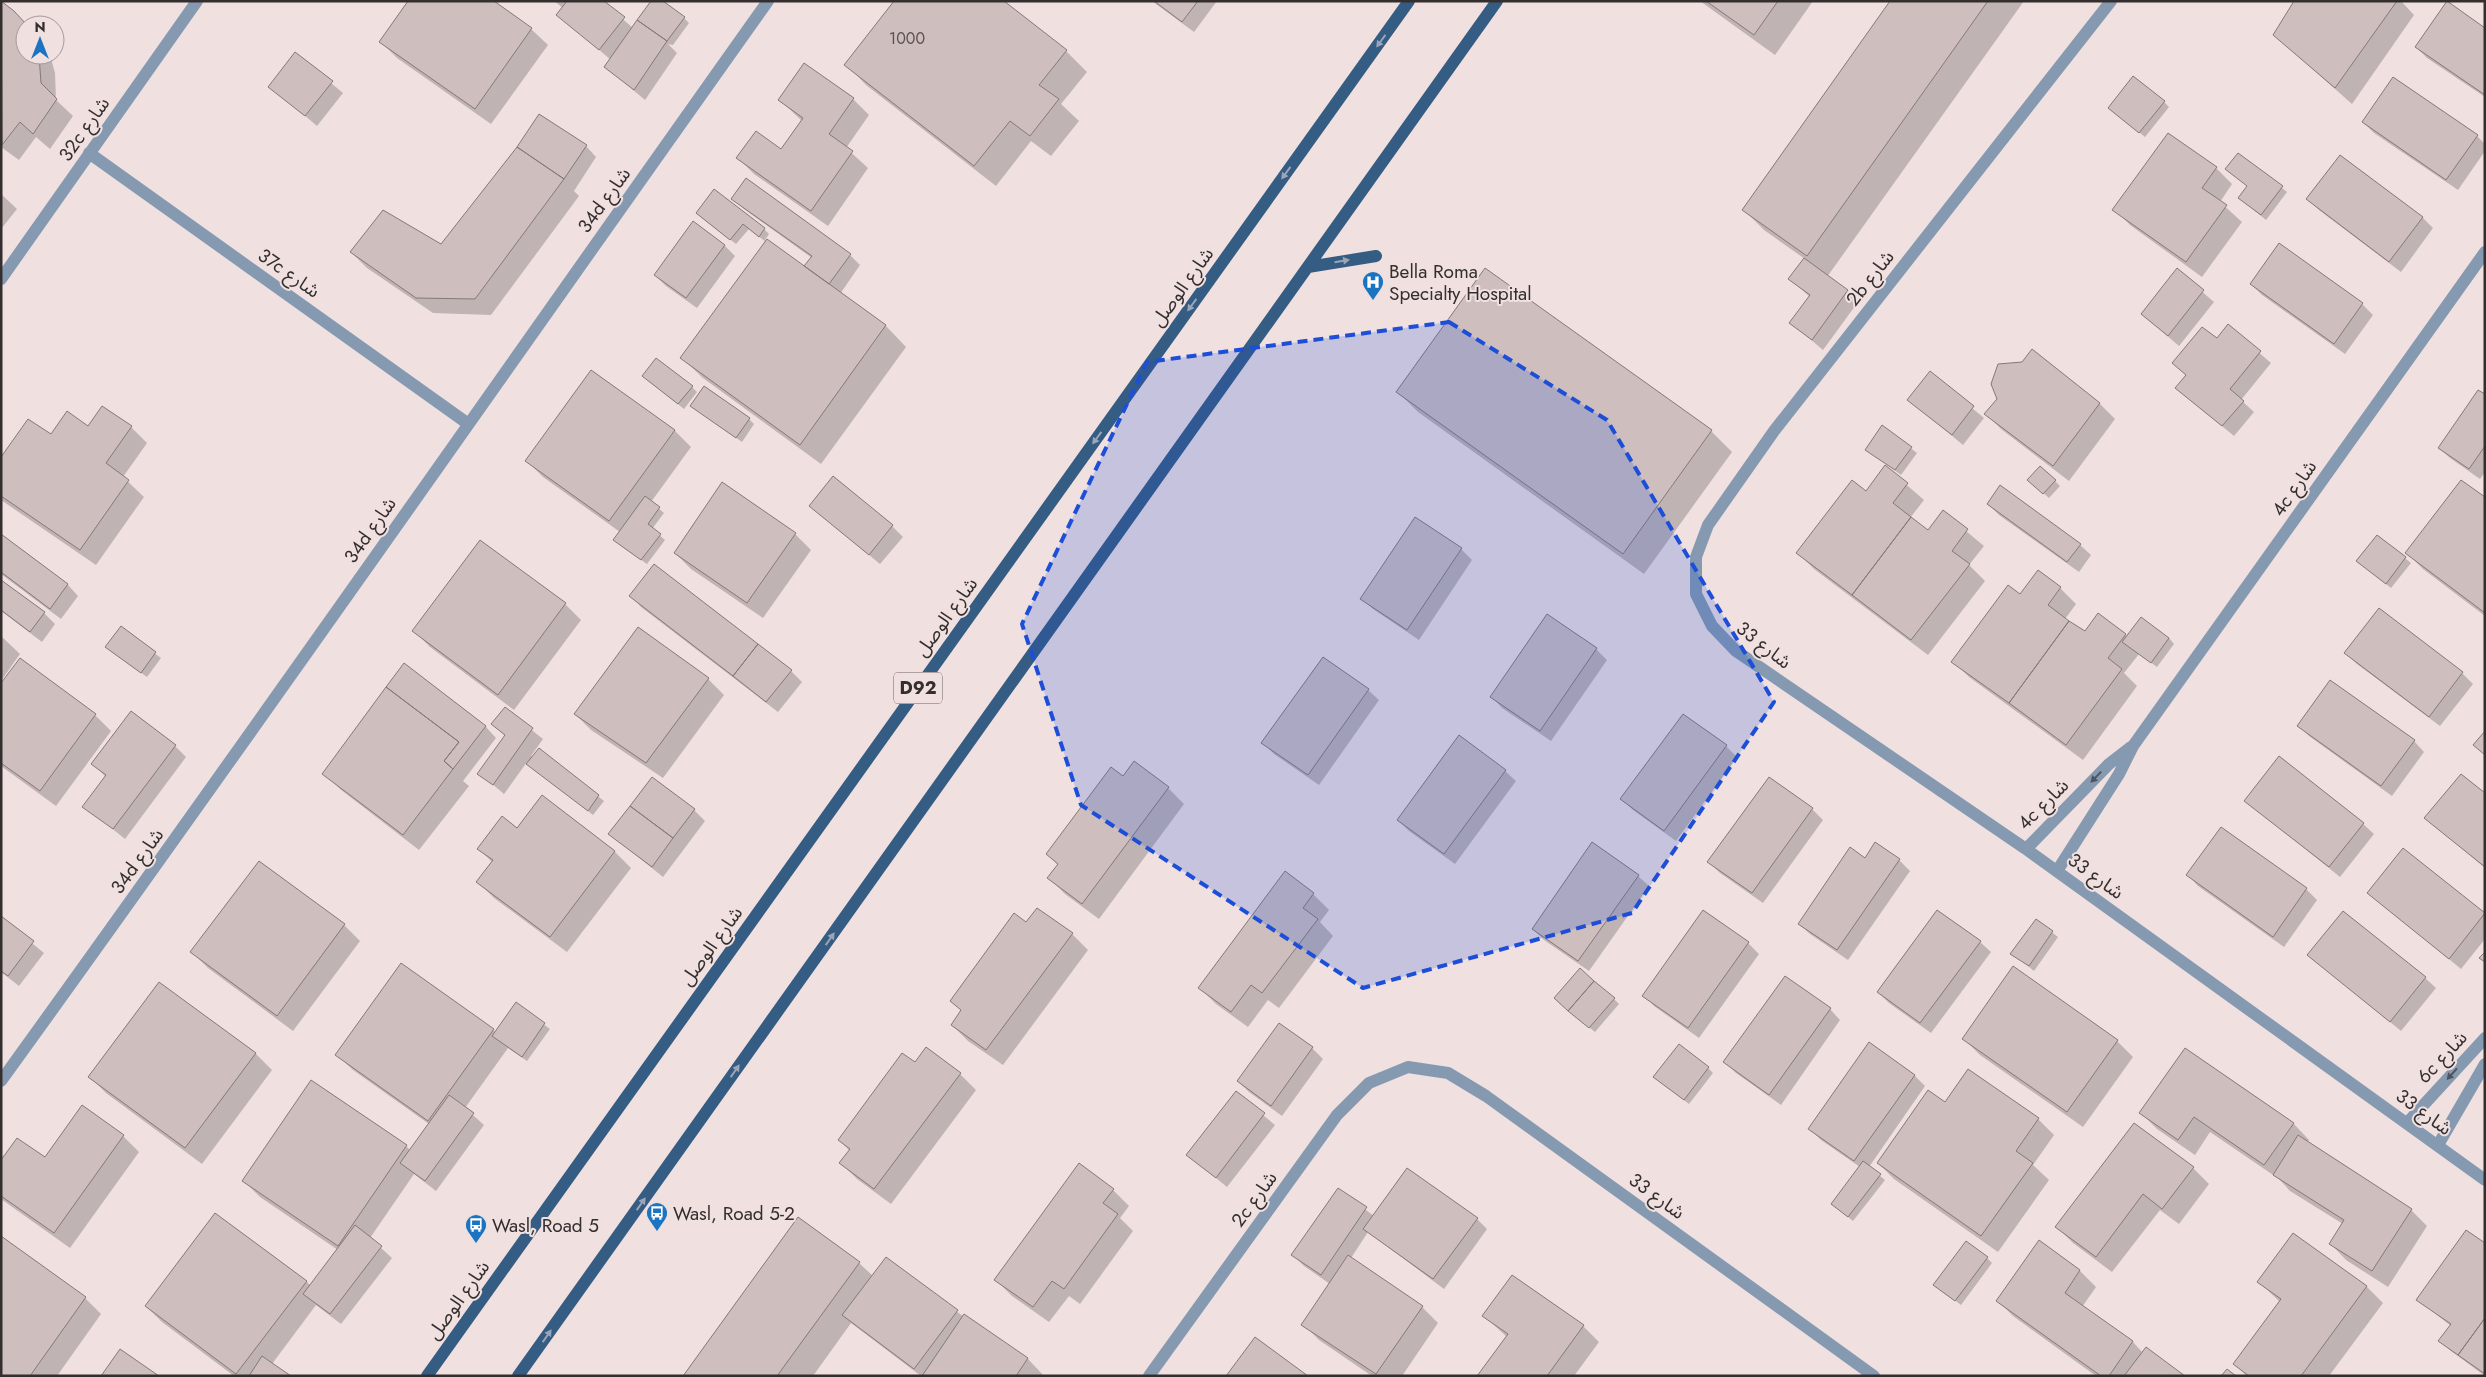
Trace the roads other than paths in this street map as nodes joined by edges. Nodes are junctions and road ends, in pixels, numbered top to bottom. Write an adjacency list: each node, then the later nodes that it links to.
1 (197, 1): 6 (street, 32c شارع)
2 (768, 1): 11 (street, 34d شارع)
3 (1409, 1): 23 (main road, شارع الوصل / D92, one-way to 23)
4 (1497, 1): 9 (main road)
5 (2111, 1): 12 (street, 2b شارع)
6 (89, 153): 10 (street, 32c شارع); 11 (street, 37c شارع)
7 (2485, 252): 13 (street, 4c شارع)
8 (1376, 256): 9 (main road, one-way to 8)
9 (1308, 266): 24 (main road, one-way to 9)
10 (1, 279)
11 (468, 423): 19 (street, 34d شارع)
12 (1696, 594): 14 (street, شارع 33)
13 (2133, 746): 14 (street, 4c شارع, one-way to 14); 15 (street, 4c شارع)
14 (2026, 849): 15 (street, شارع 33)
15 (2058, 871): 20 (street, شارع 33)
16 (2485, 1038): 20 (street, 6c شارع, one-way to 20)
17 (2485, 1064): 21 (street, 6c شارع)
18 (1408, 1068): 25 (street, 2c شارع); 26 (street, شارع 33)
19 (1, 1081)
20 (2407, 1123): 21 (street, شارع 33)
21 (2438, 1145): 22 (street, شارع 33)
22 (2485, 1180)
23 (427, 1376)
24 (518, 1376)
25 (1150, 1376)
26 (1874, 1376)

